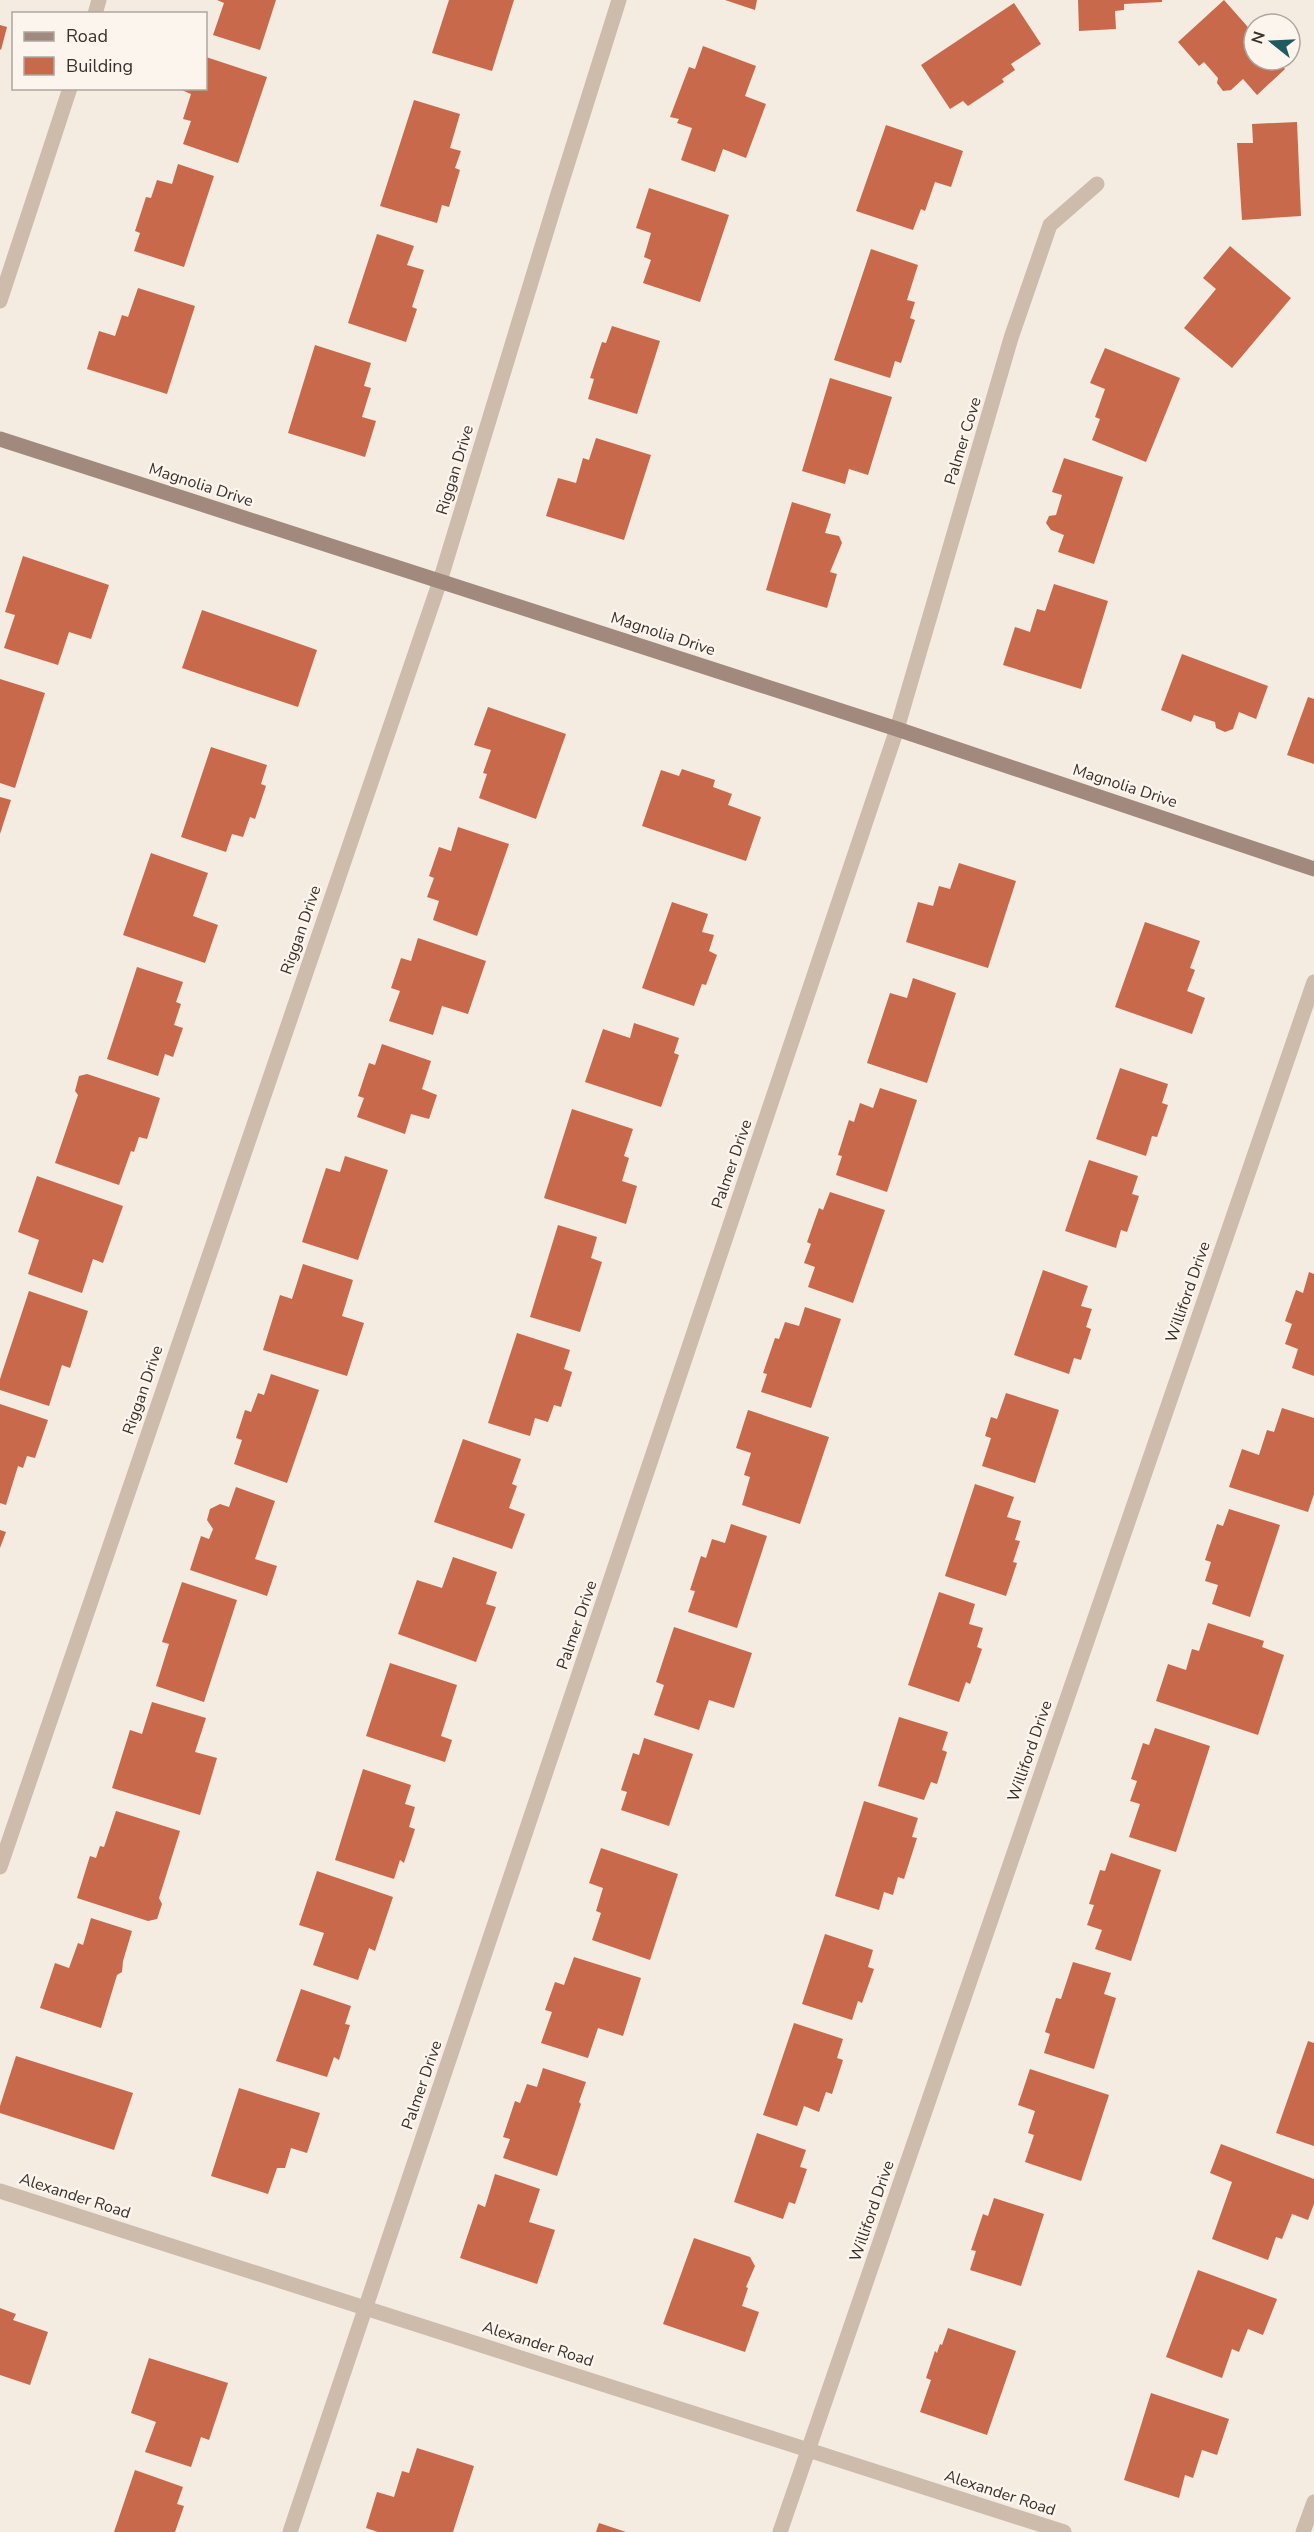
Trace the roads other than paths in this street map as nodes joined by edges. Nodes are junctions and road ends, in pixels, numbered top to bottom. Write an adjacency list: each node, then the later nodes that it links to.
1 (620, 0): 6 (street, Riggan Drive)
2 (69, 90): 4 (street)
3 (1097, 184): 7 (street, Palmer Cove)
4 (0, 301)
5 (0, 439): 6 (street, Magnolia Drive)
6 (440, 581): 7 (street, Magnolia Drive); 10 (street, Riggan Drive)
7 (897, 729): 8 (street, Magnolia Drive); 12 (street, Palmer Drive)
8 (1314, 869)
9 (1314, 982): 13 (street, Williford Drive)
10 (0, 1867)
11 (0, 2191): 12 (street, Alexander Road)
12 (366, 2308): 13 (street, Alexander Road); 15 (street, Palmer Drive)
13 (808, 2450): 16 (street, Williford Drive); 17 (street, Alexander Road)
14 (1314, 2502): 18 (street)
15 (290, 2532)
16 (780, 2532)
17 (1064, 2532)
18 (1303, 2532)

